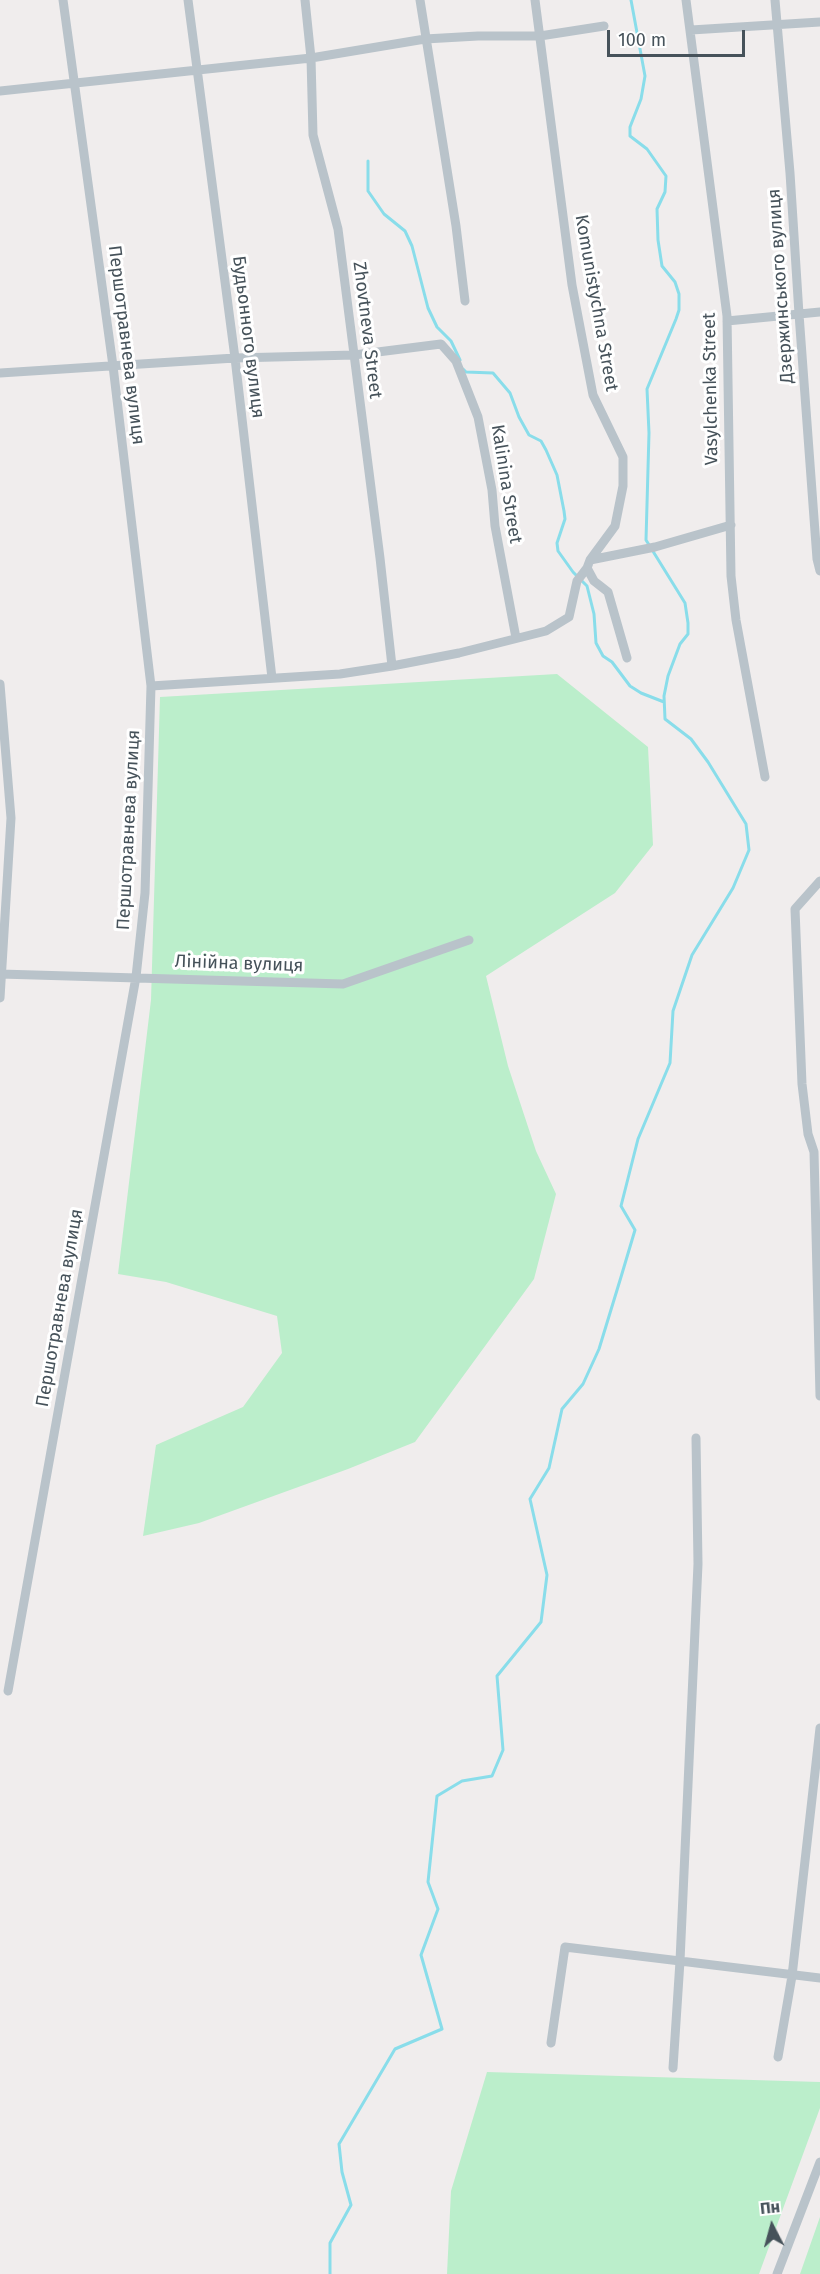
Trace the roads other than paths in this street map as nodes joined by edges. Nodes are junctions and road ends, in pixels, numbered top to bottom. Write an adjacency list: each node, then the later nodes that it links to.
1 (63, 0): 16 (street, Першотравнева вулиця)
2 (188, 0): 15 (street, Будьонного вулиця)
3 (305, 0): 14 (street, Zhovtneva Street)
4 (420, 0): 13 (street)
5 (535, 0): 12 (street, Komunistychna Street)
6 (686, 0): 11 (street, Vasylchenka Street)
7 (775, 0): 9 (street, Дзержинського вулиця)
8 (820, 22): 9 (street)
9 (778, 25): 11 (street); 20 (street, Дзержинського вулиця)
10 (604, 26): 12 (street)
11 (691, 30): 21 (street, Vasylchenka Street)
12 (540, 36): 13 (street); 27 (street, Komunistychna Street)
13 (425, 39): 14 (street); 18 (street)
14 (310, 58): 15 (street); 22 (street, Zhovtneva Street)
15 (198, 69): 16 (street); 23 (street, Будьонного вулиця)
16 (74, 82): 17 (street); 24 (street, Першотравнева вулиця)
17 (0, 92)
18 (465, 301)
19 (820, 312): 20 (street)
20 (799, 314): 21 (street); 28 (street, Дзержинського вулиця)
21 (727, 321): 26 (street, Vasylchenka Street)
22 (354, 355): 23 (street); 29 (street, Kalinina Street); 31 (street, Zhovtneva Street)
23 (235, 358): 24 (street); 32 (street, Будьонного вулиця)
24 (113, 366): 25 (street); 34 (street, Першотравнева вулиця)
25 (0, 373)
26 (731, 525): 27 (street); 35 (street, Vasylchenka Street)
27 (584, 571): 29 (street); 30 (street)
28 (820, 571)
29 (516, 638): 31 (street)
30 (627, 658)
31 (392, 666): 32 (street)
32 (272, 678): 34 (street)
33 (0, 684): 36 (street)
34 (151, 686): 40 (street, Першотравнева вулиця)
35 (765, 777)
36 (4, 781): 39 (street)
37 (820, 881): 42 (street)
38 (469, 940): 40 (street, Лінійна вулиця)
39 (1, 974): 40 (street, Лінійна вулиця); 41 (street)
40 (135, 977): 44 (street, Першотравнева вулиця)
41 (0, 998)
42 (820, 1396)
43 (696, 1438): 46 (street)
44 (8, 1691)
45 (820, 1728): 47 (street)
46 (680, 1961): 47 (street); 49 (street); 51 (street)
47 (792, 1976): 48 (street); 50 (street)
48 (820, 1978)
49 (551, 2043)
50 (778, 2057)
51 (673, 2068)
52 (820, 2162): 53 (street)
53 (777, 2274)

